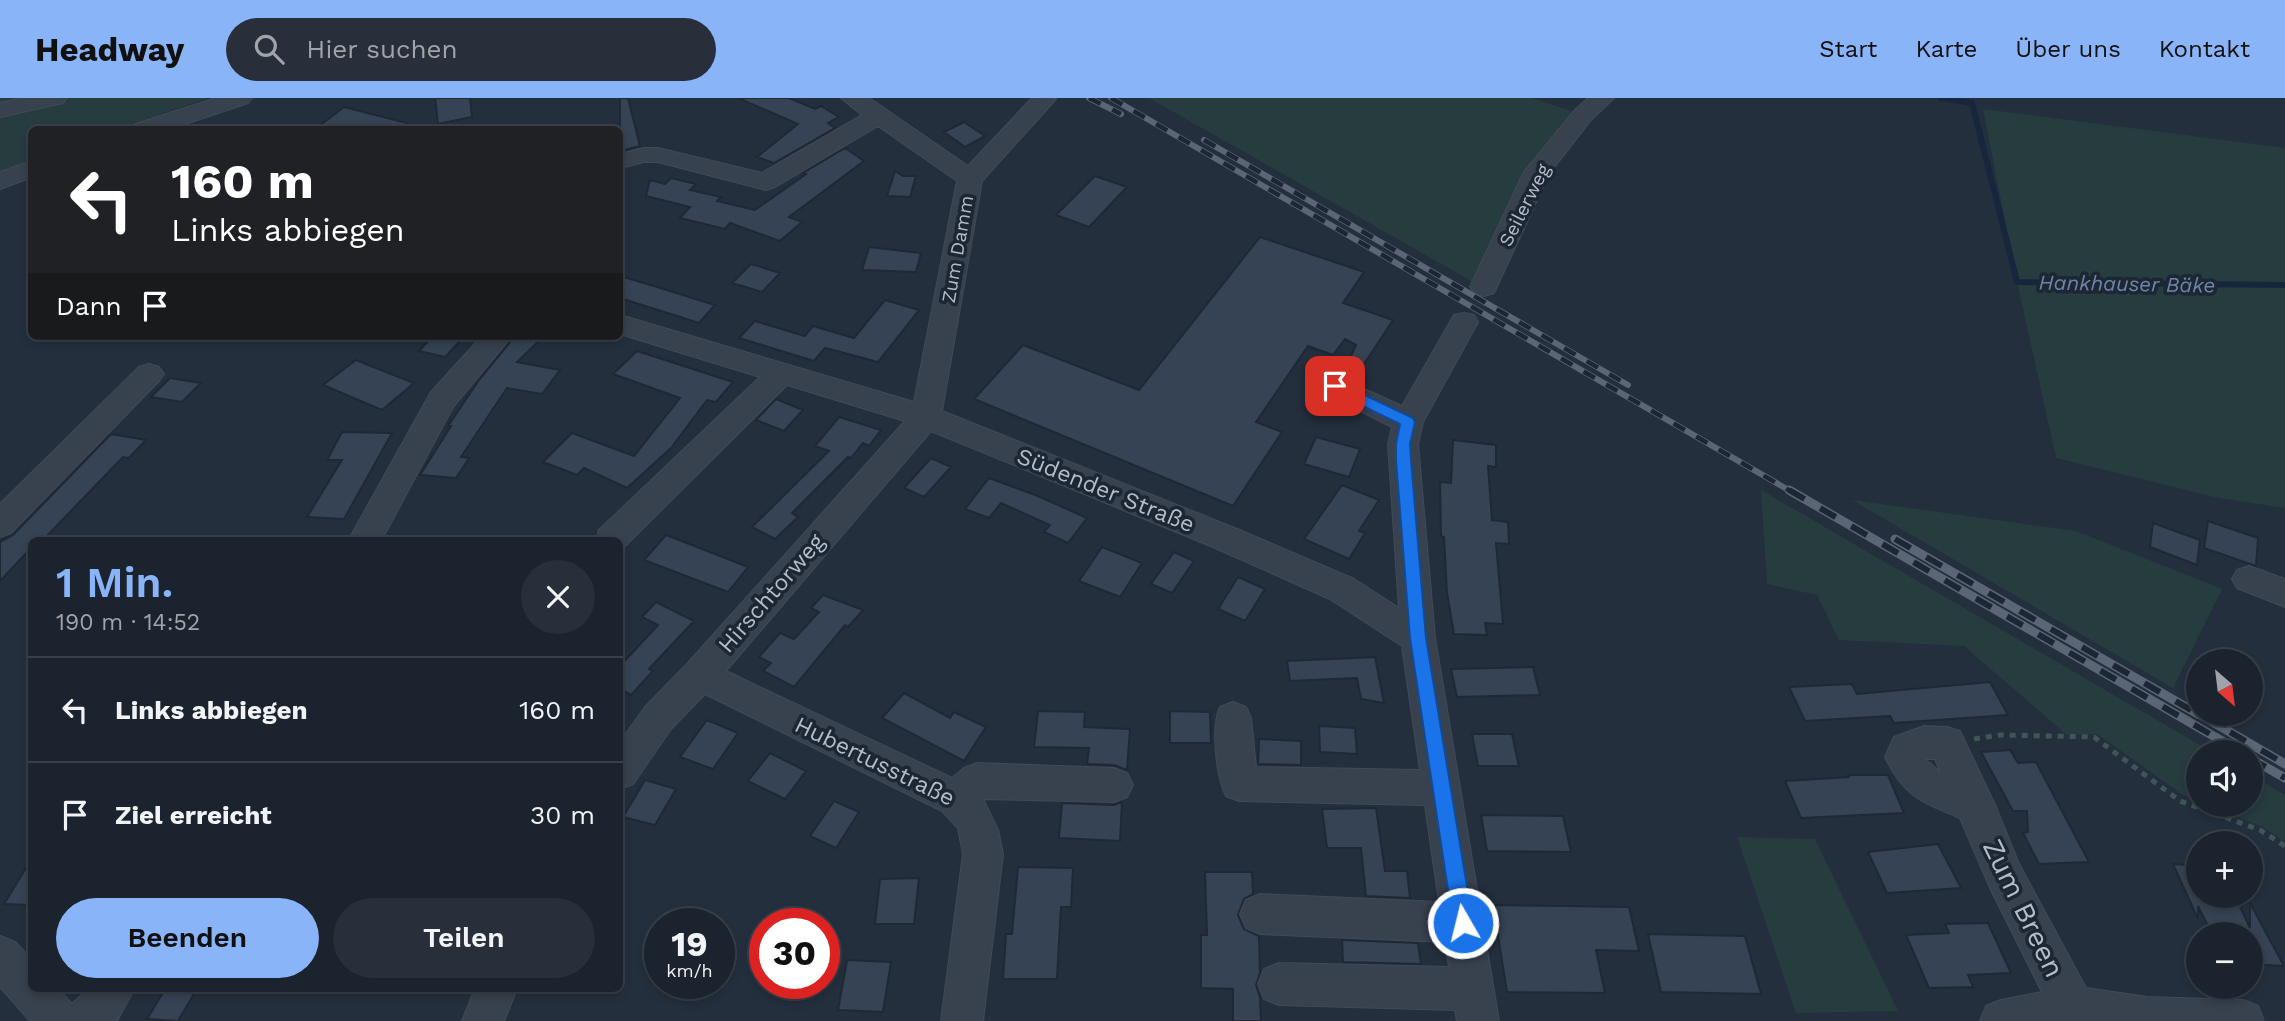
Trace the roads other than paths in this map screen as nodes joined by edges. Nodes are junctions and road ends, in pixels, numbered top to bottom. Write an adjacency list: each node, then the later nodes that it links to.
1 (55, 98): 6 (street)
2 (240, 98): 8 (street)
3 (853, 98): 7 (street, Zum Damm)
4 (1602, 98): 13 (street, Seilerweg)
5 (1044, 99): 11 (street)
6 (0, 110)
7 (879, 115): 9 (street); 11 (street, Zum Damm)
8 (153, 126)
9 (623, 160)
10 (28, 170): 12 (street)
11 (970, 179): 20 (street, Zum Damm)
12 (0, 181)
13 (1484, 287)
14 (1464, 322): 21 (lane)
15 (623, 325): 17 (street, Südender Straße)
16 (494, 340): 23 (street)
17 (782, 373): 20 (street, Südender Straße); 24 (street)
18 (149, 374): 22 (street)
19 (1335, 386): 21 (street)
20 (926, 417): 27 (street, Südender Straße); 28 (street, Hirschtorweg)
21 (1406, 433): 27 (street)
22 (0, 524)
23 (366, 537)
24 (613, 537)
25 (2249, 579): 26 (street)
26 (2285, 593)
27 (1418, 638): 33 (street)
28 (700, 675): 31 (street, Hirschtorweg); 34 (street, Hubertusstraße)
29 (1233, 718): 33 (street)
30 (1947, 743): 44 (street, Zum Breen)
31 (623, 768)
32 (1114, 785): 34 (street)
33 (1442, 788): 36 (street)
34 (956, 799): 48 (street, Hubertusstraße)
35 (1260, 914): 36 (street)
36 (1463, 923): 43 (street)
37 (0, 956): 39 (street)
38 (1279, 984): 43 (street)
39 (28, 987)
40 (33, 992): 45 (street)
41 (111, 992): 46 (street)
42 (495, 992): 47 (street)
43 (1475, 1005)
44 (2073, 1007): 49 (street, Zum Breen); 50 (street, Zum Breen)
45 (59, 1021)
46 (85, 1021)
47 (483, 1021)
48 (962, 1021)
49 (2001, 1021)
50 (2243, 1021)

